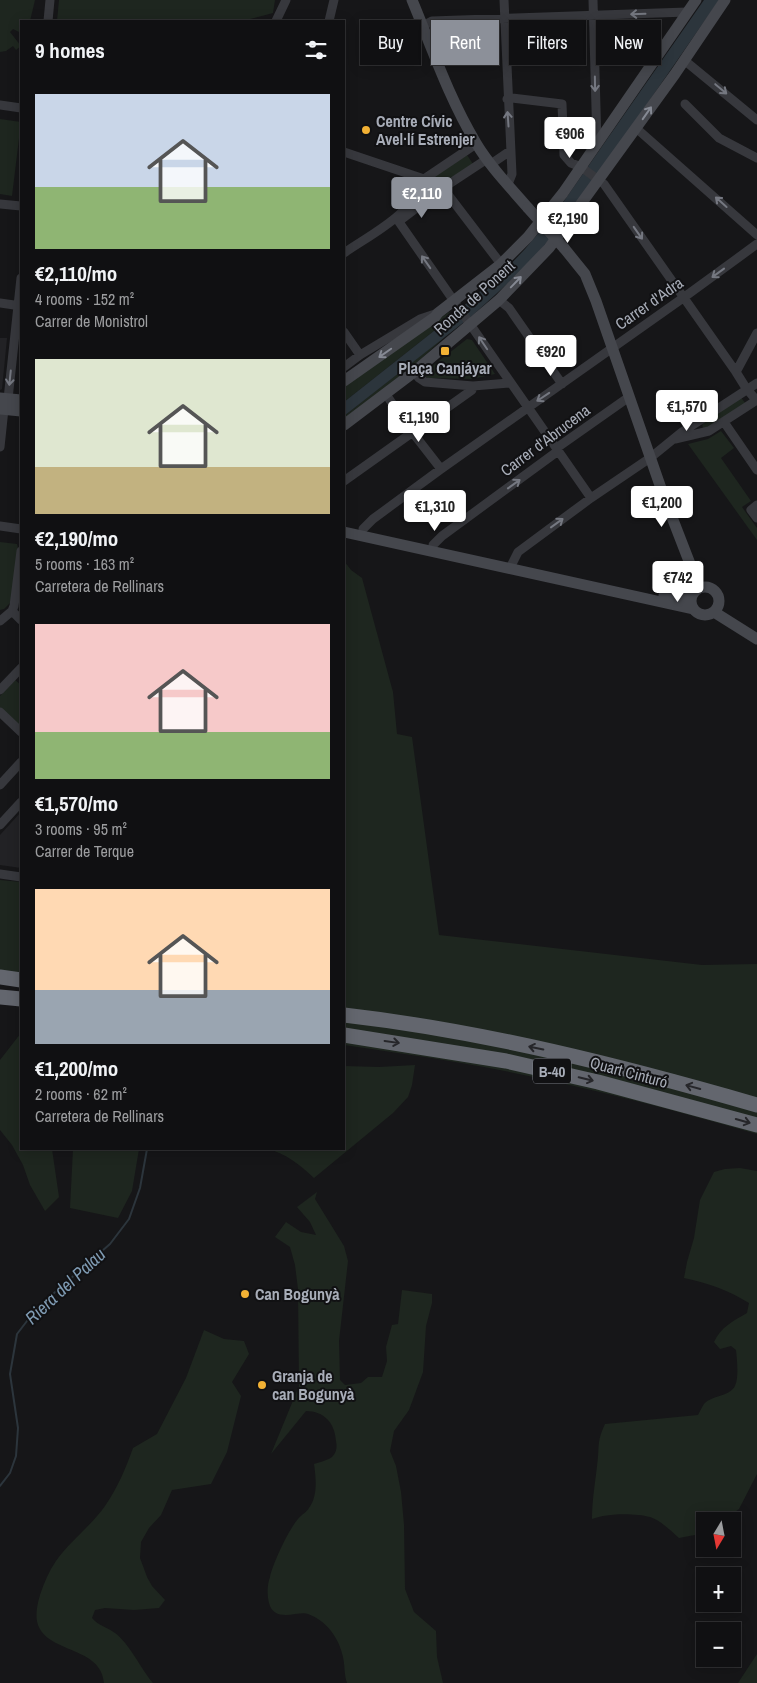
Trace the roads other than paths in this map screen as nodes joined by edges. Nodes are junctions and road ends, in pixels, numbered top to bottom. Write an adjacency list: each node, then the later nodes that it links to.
1 (50, 0): 12 (street)
2 (286, 0): 13 (street)
3 (334, 0): 14 (street)
4 (412, 0): 15 (main road)
5 (504, 0): 11 (street)
6 (593, 0): 10 (street)
7 (725, 0): 16 (main road, Ronda de Ponent)
8 (694, 1): 9 (main road, Ronda de Ponent)
9 (687, 12): 10 (street, one-way to 10); 24 (main road, Ronda de Ponent)
10 (594, 15): 11 (street); 24 (street, one-way to 24)
11 (505, 18): 15 (street); 17 (street)
12 (48, 20)
13 (276, 20)
14 (329, 20)
15 (423, 26): 23 (main road)
16 (684, 60): 21 (street, one-way to 21); 22 (main road, Ronda de Ponent, one-way to 16)
17 (507, 99): 25 (street, one-way to 17); 29 (street)
18 (684, 104): 27 (street)
19 (0, 105): 20 (street)
20 (20, 108)
21 (757, 120)
22 (636, 128): 31 (main road, Ronda de Ponent); 37 (street, one-way to 22)
23 (476, 144): 28 (main road); 30 (street)
24 (597, 144): 29 (main road, Ronda de Ponent)
25 (510, 151): 28 (street); 32 (street)
26 (345, 152): 30 (street)
27 (757, 158)
28 (489, 162): 32 (main road); 33 (street)
29 (581, 167): 31 (street); 41 (main road, Ronda de Ponent)
30 (424, 179): 39 (street)
31 (599, 180): 43 (street, one-way to 43); 44 (main road, Ronda de Ponent, one-way to 31)
32 (508, 184): 52 (main road, bridge)
33 (443, 188): 36 (street); 41 (street)
34 (0, 204): 35 (street)
35 (20, 206)
36 (399, 222): 40 (street); 45 (street, one-way to 36)
37 (757, 235)
38 (757, 244): 43 (street, Carrer d'Adra, one-way to 43)
39 (345, 252)
40 (345, 258)
41 (501, 264): 45 (main road, Ronda de Ponent)
42 (20, 292): 47 (street)
43 (684, 298): 52 (street, Carrer d'Adra); 56 (street)
44 (499, 300): 49 (main road, Ronda de Ponent); 60 (street)
45 (454, 301): 48 (main road, Ronda de Ponent); 49 (street)
46 (0, 303): 47 (street)
47 (19, 306): 67 (street, one-way to 67)
48 (438, 313): 53 (street, Ronda de Ponent); 57 (main road, Ronda de Ponent, one-way to 57)
49 (470, 324): 55 (main road, Ronda de Ponent); 59 (street, one-way to 49)
50 (345, 333): 53 (street)
51 (757, 333): 56 (street)
52 (612, 346): 60 (street, Carrer d'Adra); 64 (main road)
53 (360, 355): 54 (street, Ronda de Ponent)
54 (345, 366)
55 (414, 372): 61 (street); 63 (main road, Ronda de Ponent)
56 (736, 372): 62 (street)
57 (345, 380)
58 (757, 382): 62 (street)
59 (509, 383): 61 (street); 68 (street)
60 (562, 384): 68 (street, Carrer d'Adra, one-way to 68)
61 (473, 386): 73 (street)
62 (746, 388): 66 (street); 70 (street)
63 (385, 393): 72 (main road, Ronda de Ponent); 73 (street)
64 (629, 397): 77 (street, Carrer d'Abrucena); 78 (main road)
65 (20, 400): 67 (main road)
66 (757, 401): 71 (street)
67 (3, 403): 69 (main road); 76 (street)
68 (527, 407): 77 (street); 79 (street, Carrer d'Adra)
69 (20, 411)
70 (700, 421): 74 (street); 75 (street)
71 (724, 422): 74 (street); 80 (street)
72 (345, 424)
73 (413, 433): 79 (street); 81 (street)
74 (704, 433): 75 (street)
75 (675, 439): 78 (street)
76 (0, 446)
77 (558, 451): 82 (street); 90 (street, Carrer d'Abrucena, one-way to 77)
78 (650, 458): 82 (street); 93 (main road)
79 (441, 469): 88 (street, Carrer d'Adra)
80 (757, 470)
81 (345, 480)
82 (591, 498): 92 (street, one-way to 82)
83 (754, 508): 84 (street)
84 (757, 518)
85 (345, 525): 88 (main road)
86 (0, 526): 87 (street)
87 (20, 529)
88 (363, 529): 90 (main road)
89 (345, 532): 92 (main road)
90 (433, 544): 92 (main road)
91 (20, 559): 96 (street)
92 (511, 565): 93 (main road); 95 (main road)
93 (696, 591): 94 (main road); 95 (main road)
94 (716, 607): 95 (main road); 99 (main road); 100 (main road)
95 (693, 609)
96 (6, 612): 97 (street); 98 (street)
97 (20, 619)
98 (0, 621)
99 (757, 630)
100 (757, 639)
101 (20, 669): 102 (street)
102 (0, 690)
103 (0, 712): 104 (street)
104 (4, 722): 105 (street)
105 (20, 731)
106 (20, 763): 107 (street)
107 (0, 785)
108 (20, 803): 109 (street)
109 (1, 823)
110 (0, 874): 111 (street)
111 (20, 876)
112 (0, 977): 113 (highway)
113 (20, 980)
114 (0, 997): 115 (highway)
115 (20, 999)
116 (345, 1015): 118 (highway, Quart Cinturó / B-40, one-way to 116)
117 (345, 1035): 119 (highway, Quart Cinturó / B-40, one-way to 119)
118 (757, 1105)
119 (757, 1125)

